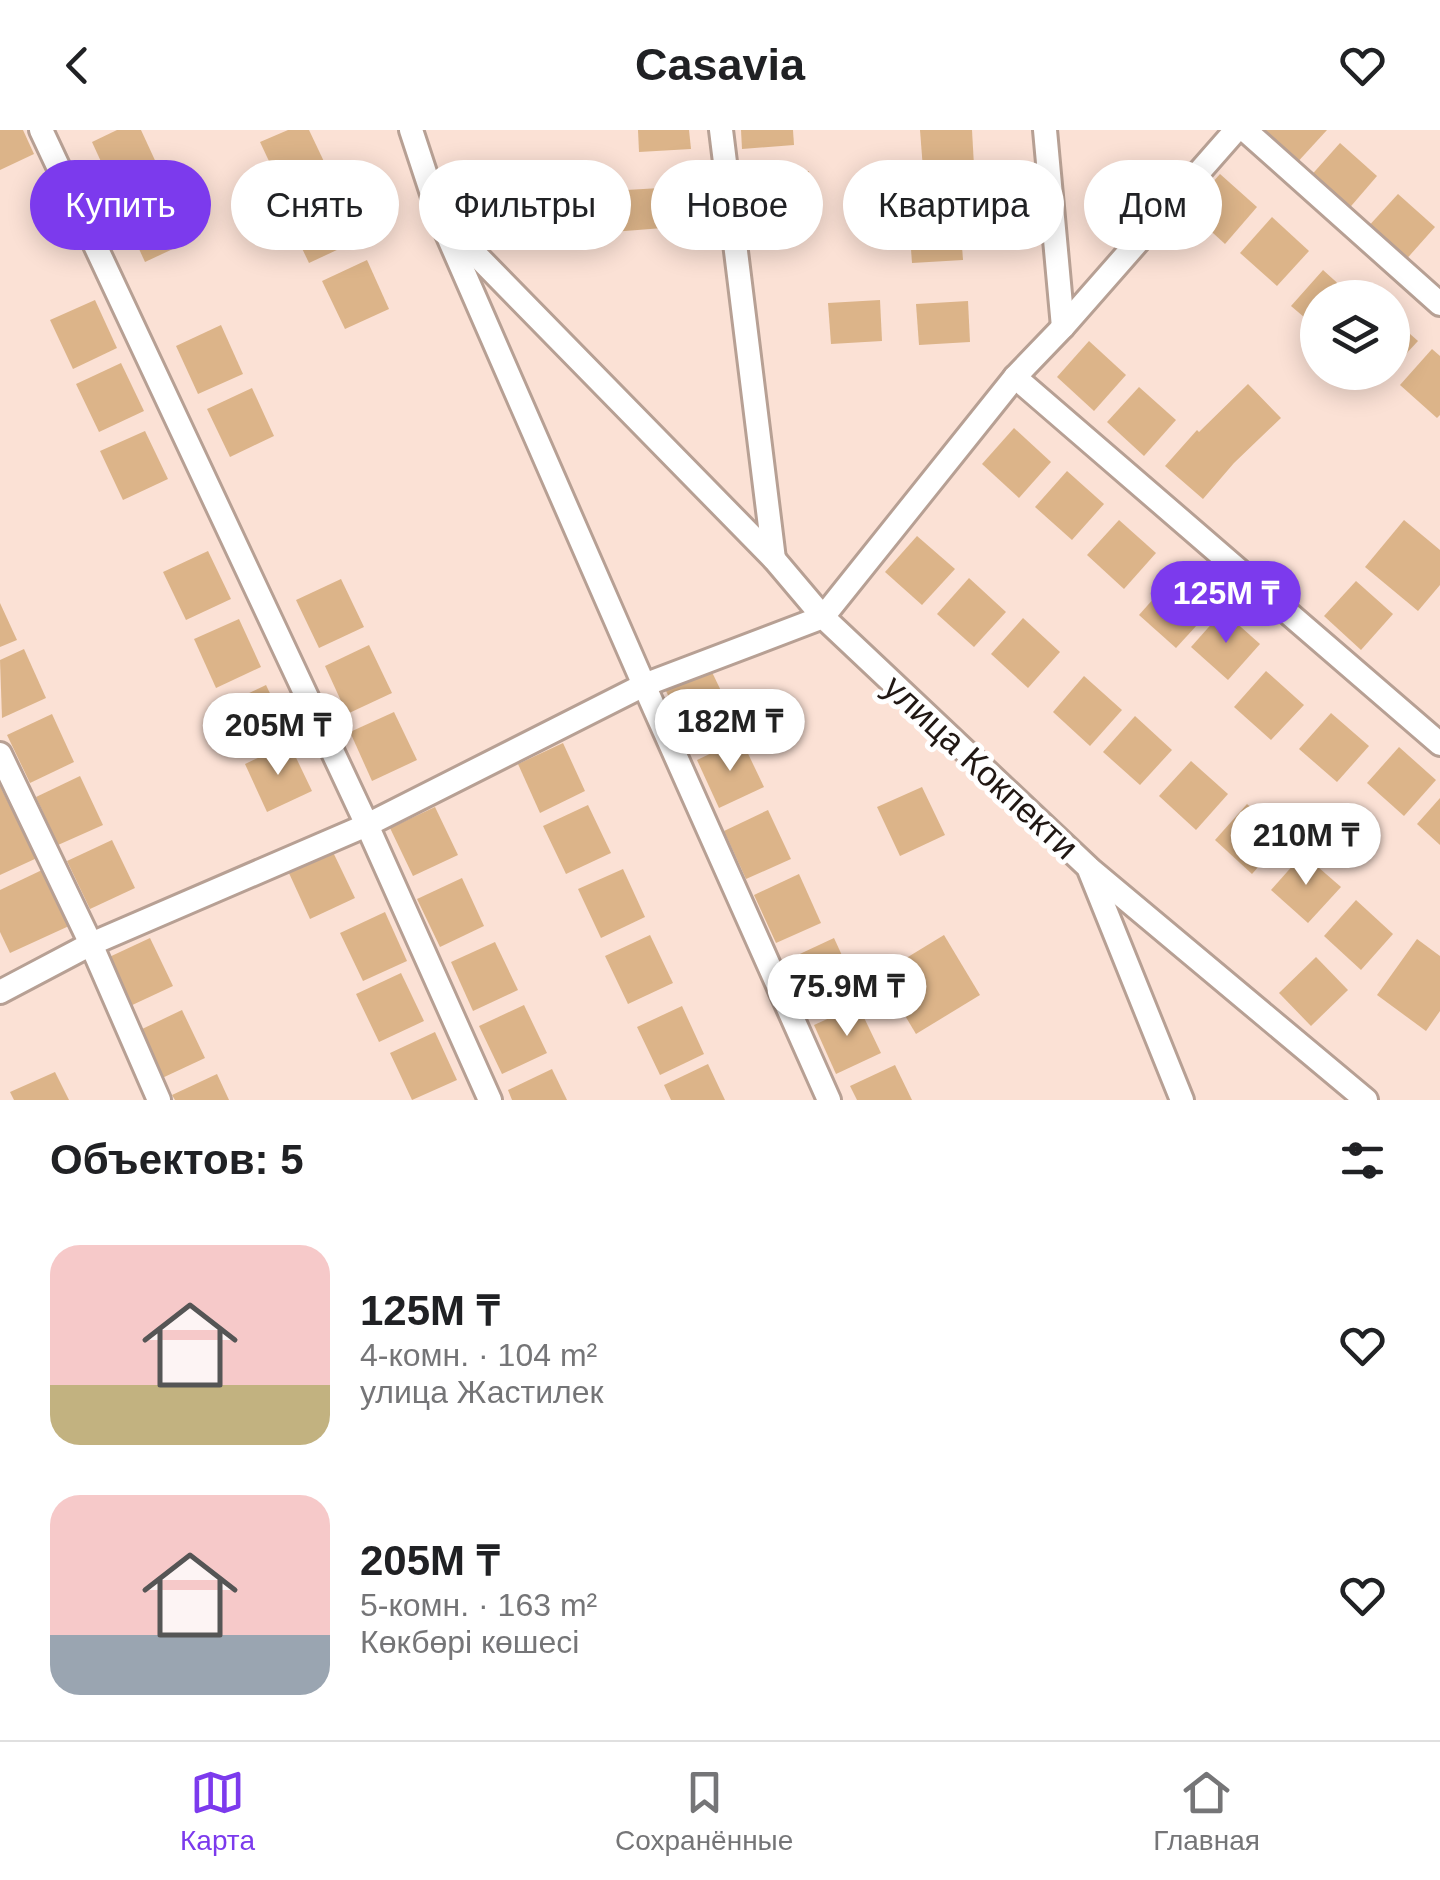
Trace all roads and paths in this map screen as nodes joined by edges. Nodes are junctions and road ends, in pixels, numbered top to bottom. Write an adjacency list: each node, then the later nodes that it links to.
1 (42, 130): 18 (street)
2 (411, 130): 7 (street)
3 (721, 130): 13 (street)
4 (1045, 130): 11 (street)
5 (1236, 130): 11 (street)
6 (1245, 130): 10 (street)
7 (421, 160)
8 (454, 250): 15 (street)
9 (471, 250): 13 (street, улица Кокпекти)
10 (1440, 304)
11 (1063, 327): 12 (street)
12 (1015, 377): 14 (street); 16 (street)
13 (774, 559): 14 (street, улица Кокпекти)
14 (823, 617): 15 (street); 19 (street, улица Кокпекти)
15 (644, 685): 18 (street); 24 (street)
16 (1440, 744)
17 (0, 754): 20 (street)
18 (367, 824): 20 (street); 23 (street)
19 (1088, 866): 25 (street, улица Кокпекти); 26 (street)
20 (92, 944): 21 (street); 22 (street)
21 (0, 992)
22 (158, 1100)
23 (490, 1100)
24 (829, 1100)
25 (1182, 1100)
26 (1366, 1100)

